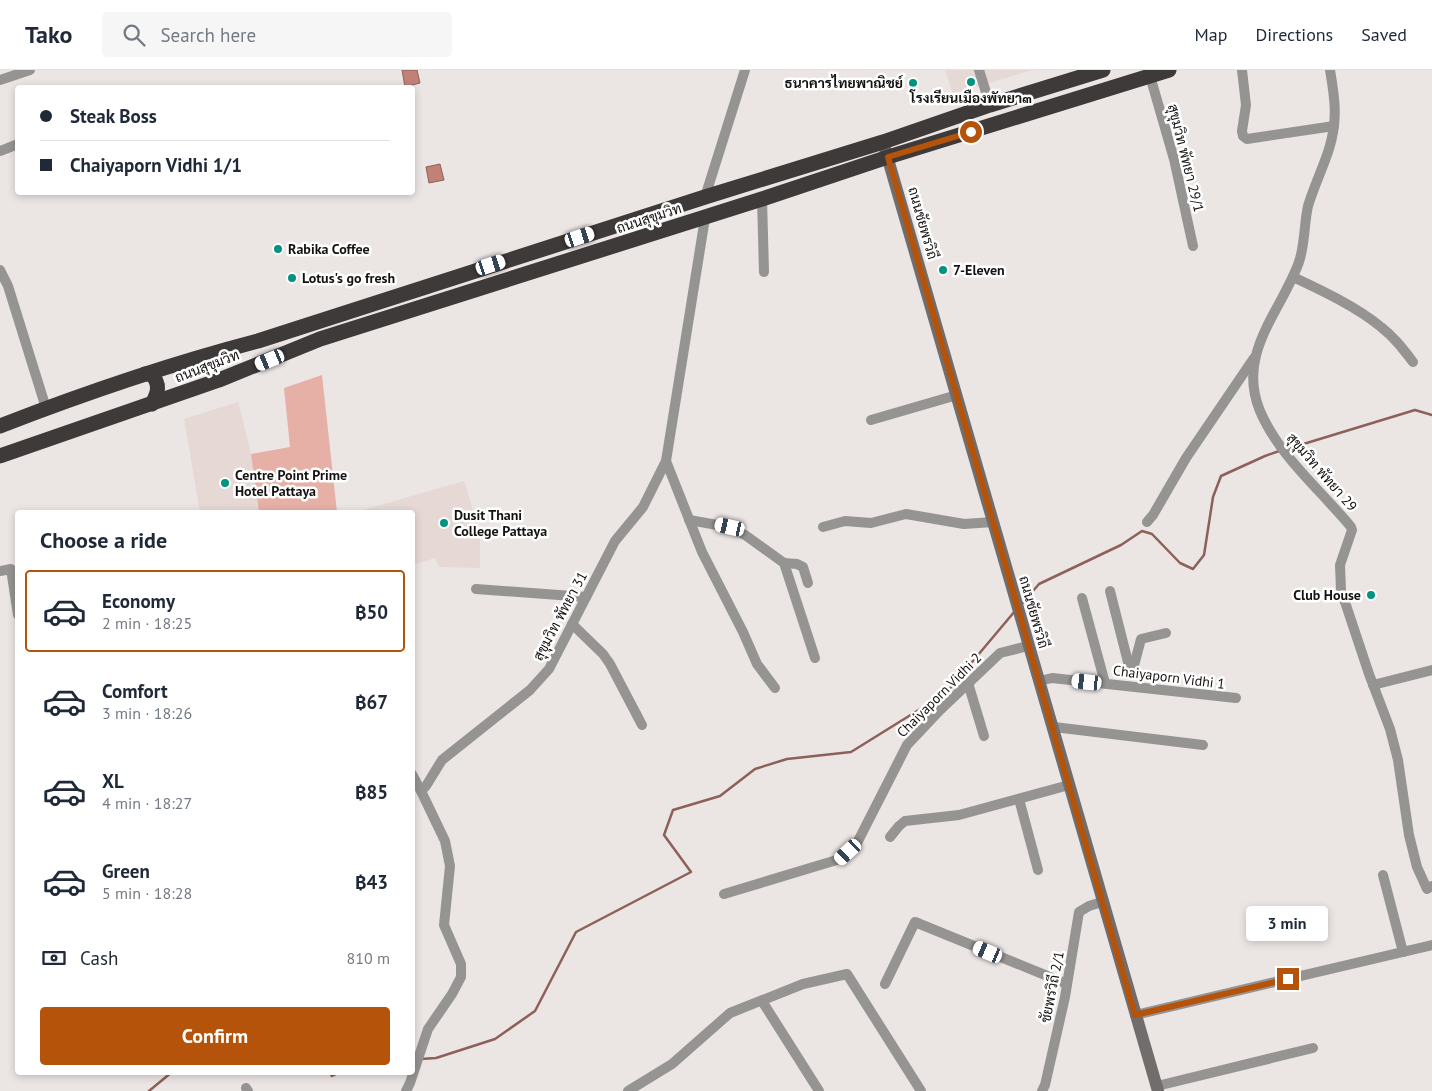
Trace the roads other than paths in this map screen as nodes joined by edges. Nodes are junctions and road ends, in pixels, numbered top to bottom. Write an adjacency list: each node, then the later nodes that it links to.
1 (30, 70): 11 (street)
2 (745, 70): 20 (street)
3 (979, 70): 14 (street)
4 (1062, 70): 12 (highway)
5 (1104, 70): 9 (highway, ถนนสุขุมวิท)
6 (1168, 70): 10 (highway, ถนนสุขุมวิท)
7 (1242, 70): 15 (street)
8 (1330, 70): 15 (street, สุขุมวิท พัทยา 29)
9 (1080, 73): 12 (highway, ถนนสุขุมวิท); 13 (main road)
10 (1150, 76): 13 (highway, ถนนสุขุมวิท); 23 (street, สุขุมวิท พัทยา 29/1)
11 (0, 80)
12 (1043, 89): 14 (highway, ถนนสุขุมวิท)
13 (1088, 96): 19 (highway, ถนนสุขุมวิท)
14 (990, 105): 16 (highway, ถนนสุขุมวิท)
15 (1334, 126): 26 (street, สุขุมวิท พัทยา 29)
16 (883, 142): 19 (main road, ถนนชัยพรวิถี); 20 (highway, ถนนสุขุมวิท)
17 (15, 145): 18 (street)
18 (0, 151)
19 (888, 157): 21 (highway, ถนนสุขุมวิท); 30 (main road, ถนนชัยพรวิถี)
20 (705, 196): 29 (highway, ถนนสุขุมวิท)
21 (762, 199): 22 (highway, ถนนสุขุมวิท); 25 (street)
22 (705, 218): 31 (highway, ถนนสุขุมวิท); 36 (street, สุขุมวิท พัทยา 31)
23 (1193, 246)
24 (0, 270): 32 (street)
25 (764, 272)
26 (1293, 277): 27 (street, สุขุมวิท พัทยา 29); 28 (street)
27 (1254, 358): 39 (street); 58 (street, สุขุมวิท พัทยา 29)
28 (1413, 362)
29 (145, 374): 31 (highway); 32 (highway, ถนนสุขุมวิท)
30 (957, 395): 33 (street); 38 (main road, ถนนชัยพรวิถี)
31 (152, 404): 35 (highway, ถนนสุขุมวิท)
32 (46, 408): 34 (highway, ถนนสุขุมวิท)
33 (871, 420)
34 (0, 426)
35 (0, 456)
36 (666, 461): 37 (street); 47 (street, สุขุมวิท พัทยา 31)
37 (689, 520): 41 (street); 60 (street)
38 (993, 522): 40 (street); 51 (main road, ถนนชัยพรวิถี)
39 (1146, 522)
40 (823, 527)
41 (784, 563): 43 (street); 52 (street)
42 (0, 571): 46 (street)
43 (808, 583)
44 (476, 589): 47 (street)
45 (1110, 591): 54 (street)
46 (15, 595)
47 (586, 597): 49 (street, สุขุมวิท พัทยา 31)
48 (1082, 598): 57 (street)
49 (572, 624): 62 (street); 68 (street, สุขุมวิท พัทยา 31)
50 (1166, 633): 54 (street)
51 (1028, 646): 55 (main road, ถนนชัยพรวิถี); 56 (street, Chaiyaporn Vidhi 2)
52 (815, 658)
53 (1432, 670): 58 (street)
54 (1132, 674): 59 (street)
55 (1039, 681): 57 (street, Chaiyaporn Vidhi 1); 63 (main road, ถนนชัยพรวิถี)
56 (968, 683): 64 (street); 74 (street, Chaiyaporn Vidhi 2)
57 (1105, 683): 59 (street, Chaiyaporn Vidhi 1)
58 (1373, 685): 73 (street, สุขุมวิท พัทยา 29)
59 (1129, 686): 61 (street, Chaiyaporn Vidhi 1)
60 (774, 688)
61 (1236, 698)
62 (642, 725)
63 (1054, 727): 65 (street); 67 (main road, ถนนชัยพรวิถี)
64 (984, 736)
65 (1204, 745)
66 (415, 780): 68 (street)
67 (1070, 785): 69 (street); 75 (main road, ถนนชัยพรวิถี)
68 (421, 791): 83 (street)
69 (1019, 799): 70 (street); 71 (street)
70 (890, 837)
71 (1038, 870)
72 (1383, 875): 77 (street)
73 (1432, 886)
74 (724, 894)
75 (1102, 902): 79 (street, ชัยพรวิถี 2/1); 81 (main road, ถนนชัยพรวิถี)
76 (1432, 946): 77 (street)
77 (1403, 952): 81 (street)
78 (885, 984): 79 (street)
79 (1067, 984): 90 (street, ชัยพรวิถี 2/1)
80 (762, 1001): 87 (street); 88 (street); 89 (street)
81 (1135, 1015): 85 (main road, ถนนชัยพรวิถี)
82 (1313, 1048): 85 (street)
83 (415, 1069)
84 (413, 1075): 86 (street)
85 (1157, 1088)
86 (406, 1091)
87 (628, 1091)
88 (819, 1091)
89 (921, 1091)
90 (1042, 1091)

